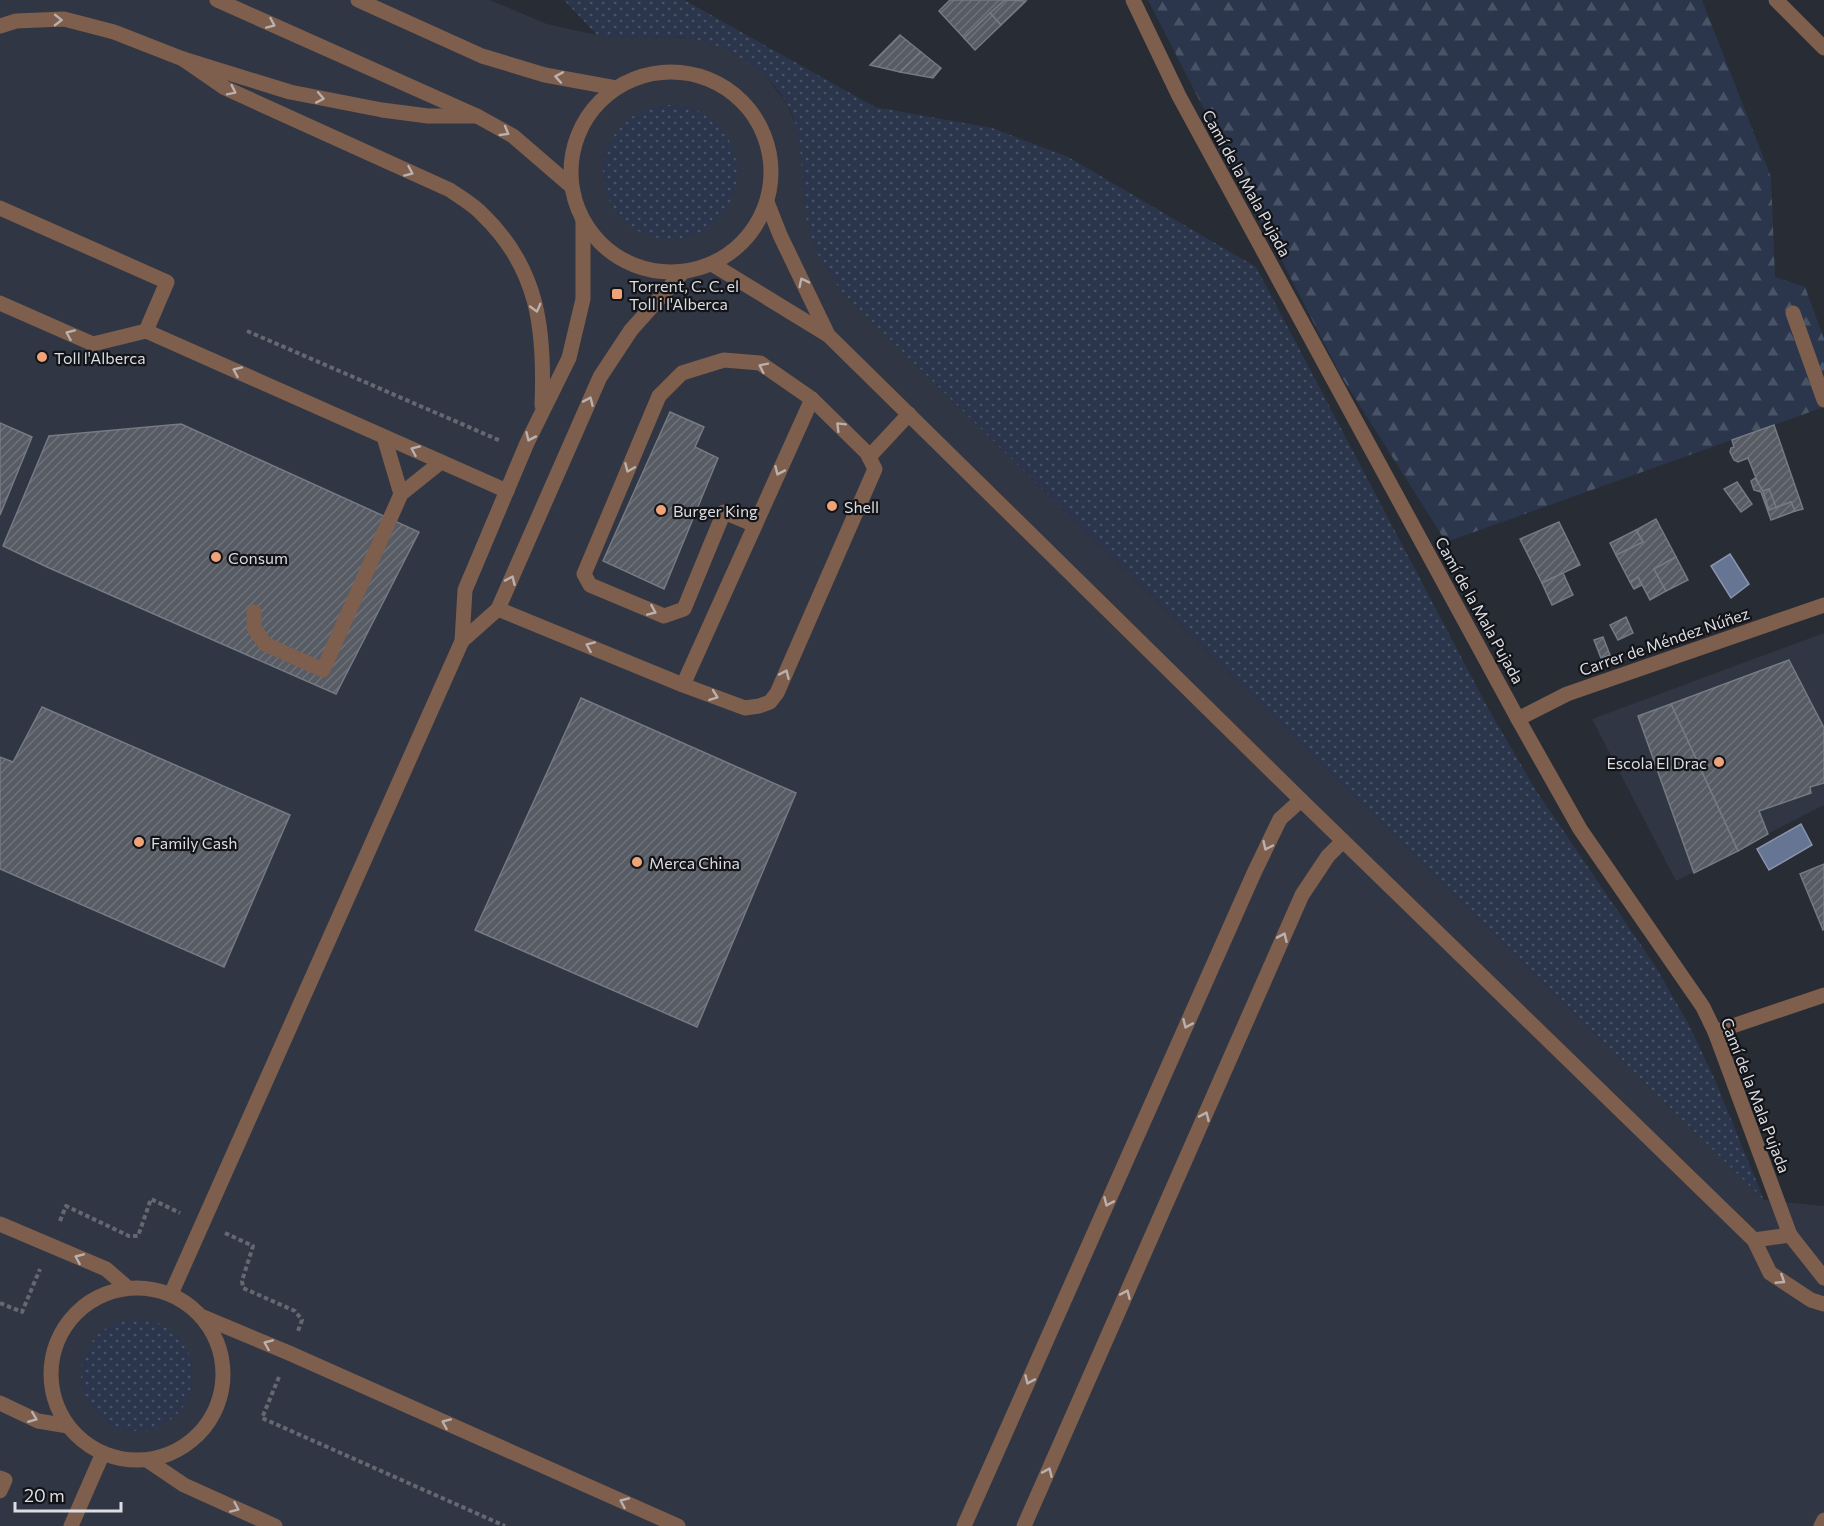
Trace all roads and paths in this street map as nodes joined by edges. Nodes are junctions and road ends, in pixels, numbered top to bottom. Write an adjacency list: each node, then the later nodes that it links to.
1 (217, 0): 9 (street, one-way to 9)
2 (358, 0): 8 (street, one-way to 2)
3 (1133, 0): 37 (street, Camí de la Mala Pujada)
4 (1776, 0): 6 (street)
5 (0, 26): 7 (street, one-way to 7)
6 (1824, 48)
7 (183, 59): 9 (street, one-way to 9); 23 (street, one-way to 23)
8 (616, 88): 10 (street); 11 (street)
9 (477, 116): 10 (street, one-way to 10)
10 (571, 186): 13 (street)
11 (767, 202): 14 (street); 20 (street, one-way to 11)
12 (0, 208): 18 (street)
13 (583, 221): 15 (street); 23 (street)
14 (712, 264): 15 (street); 20 (street)
15 (683, 272): 33 (street, one-way to 15)
16 (0, 303): 18 (street, one-way to 16)
17 (1793, 313): 22 (street)
18 (146, 331): 25 (street, one-way to 18)
19 (247, 331): 26 (path)
20 (828, 335): 24 (street)
21 (812, 399): 27 (street, one-way to 21); 31 (street, one-way to 31); 31 (street, one-way to 31)
22 (1824, 400)
23 (542, 410): 26 (street, one-way to 26)
24 (909, 414): 27 (street); 38 (street)
25 (384, 437): 28 (street, one-way to 25); 30 (street)
26 (524, 451): 29 (street)
27 (869, 457): 36 (street, one-way to 27)
28 (441, 462): 29 (street); 30 (street)
29 (507, 491): 35 (street)
30 (401, 494): 34 (street)
31 (755, 525): 36 (street)
32 (1824, 605): 37 (street, Carrer de Méndez Núñez)
33 (498, 609): 35 (street); 36 (street, one-way to 33)
34 (254, 612)
35 (462, 641): 47 (street)
36 (683, 685)
37 (1518, 719): 41 (street, Camí de la Mala Pujada)
38 (1301, 800): 39 (street); 60 (street, one-way to 60)
39 (1343, 841): 44 (street); 61 (street, one-way to 39)
40 (1824, 995): 41 (street)
41 (1715, 1032): 43 (street, Camí de la Mala Pujada)
42 (0, 1224): 46 (street, one-way to 42)
43 (1790, 1235): 44 (street); 45 (street, Camí de la Mala Pujada)
44 (1754, 1240): 48 (street, one-way to 48)
45 (1824, 1278)
46 (128, 1288): 47 (street); 51 (street)
47 (171, 1294): 49 (street)
48 (1824, 1304)
49 (202, 1317): 53 (street); 59 (street, one-way to 49)
50 (0, 1403): 51 (street, one-way to 51)
51 (68, 1426): 52 (street)
52 (102, 1453): 53 (street); 57 (street)
53 (147, 1460): 58 (street, one-way to 58)
54 (0, 1478): 55 (street)
55 (0, 1491)
56 (1824, 1520): 62 (street)
57 (71, 1526)
58 (275, 1526)
59 (678, 1526)
60 (964, 1526)
61 (1024, 1526)
62 (1821, 1526)

